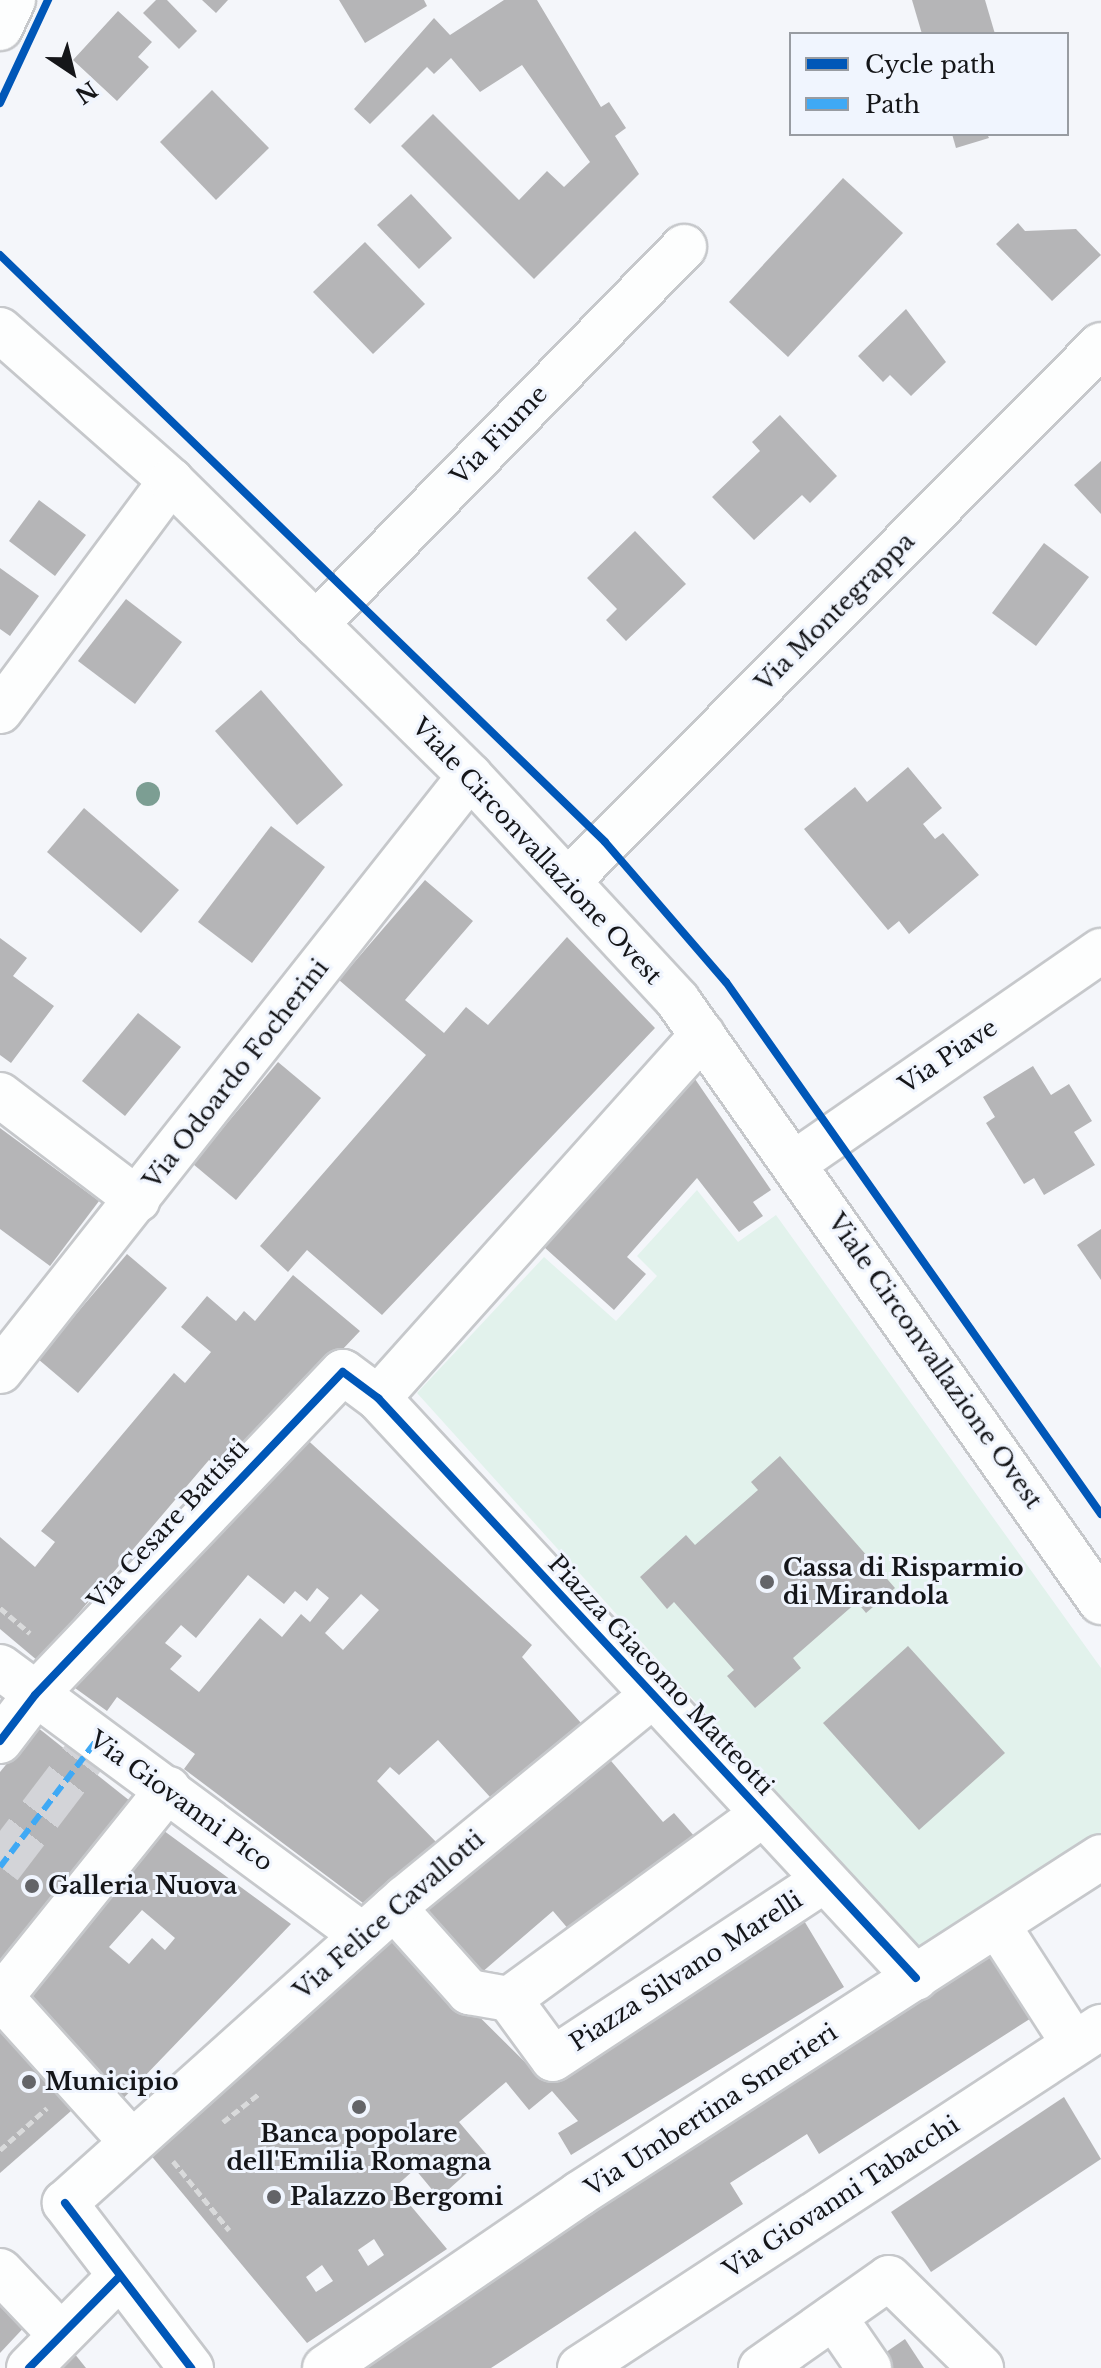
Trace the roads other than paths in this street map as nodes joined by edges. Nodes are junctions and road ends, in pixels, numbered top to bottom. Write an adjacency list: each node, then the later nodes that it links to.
1 (13, 0): 2 (street)
2 (0, 28)
3 (684, 247): 7 (street, Via Fiume)
4 (0, 330): 6 (street, Viale Circonvallazione Ovest)
5 (1101, 345): 10 (street, Via Montegrappa)
6 (171, 481): 7 (street, Viale Circonvallazione Ovest); 8 (street)
7 (316, 624): 9 (street, Viale Circonvallazione Ovest)
8 (0, 711)
9 (470, 776): 10 (street, Viale Circonvallazione Ovest); 15 (street, Via Odoardo Focherini)
10 (570, 879): 12 (street, Viale Circonvallazione Ovest)
11 (1101, 951): 14 (street, Via Piave)
12 (702, 1035): 14 (street, Viale Circonvallazione Ovest); 17 (street)
13 (0, 1095): 15 (street)
14 (796, 1162): 18 (street, Viale Circonvallazione Ovest)
15 (138, 1200): 16 (street, Via Odoardo Focherini)
16 (0, 1371)
17 (378, 1398): 20 (street, Via Cesare Battisti); 21 (street, Piazza Giacomo Matteotti)
18 (1101, 1602)
19 (0, 1667): 20 (street, Via Giovanni Pico)
20 (35, 1695): 22 (street, Via Cesare Battisti); 23 (street, Via Giovanni Pico)
21 (653, 1695): 24 (street, Piazza Giacomo Matteotti); 27 (street, Via Felice Cavallotti)
22 (0, 1741)
23 (168, 1789): 27 (street, Via Giovanni Pico); 30 (street)
24 (763, 1814): 26 (street, Piazza Giacomo Matteotti); 31 (street)
25 (1101, 1857): 28 (street, Via Umbertina Smerieri)
26 (824, 1880): 29 (street, Piazza Giacomo Matteotti); 31 (street, Piazza Silvano Marelli)
27 (378, 1922): 31 (street, Via Giovanni Pico); 33 (street, Via Felice Cavallotti)
28 (998, 1926): 29 (street, Via Umbertina Smerieri); 32 (street)
29 (916, 1978): 40 (street, Via Umbertina Smerieri)
30 (1, 1996): 33 (street)
31 (509, 1999)
32 (1088, 2035): 41 (street, Via Giovanni Tabacchi)
33 (140, 2135): 35 (street, Via Felice Cavallotti)
34 (0, 2271): 37 (street)
35 (120, 2276): 37 (street); 39 (street)
36 (834, 2317): 42 (street); 43 (street); 44 (street)
37 (59, 2333): 38 (street)
38 (29, 2368)
39 (191, 2368)
40 (325, 2368)
41 (580, 2368)
42 (761, 2368)
43 (869, 2368)
44 (981, 2368)

